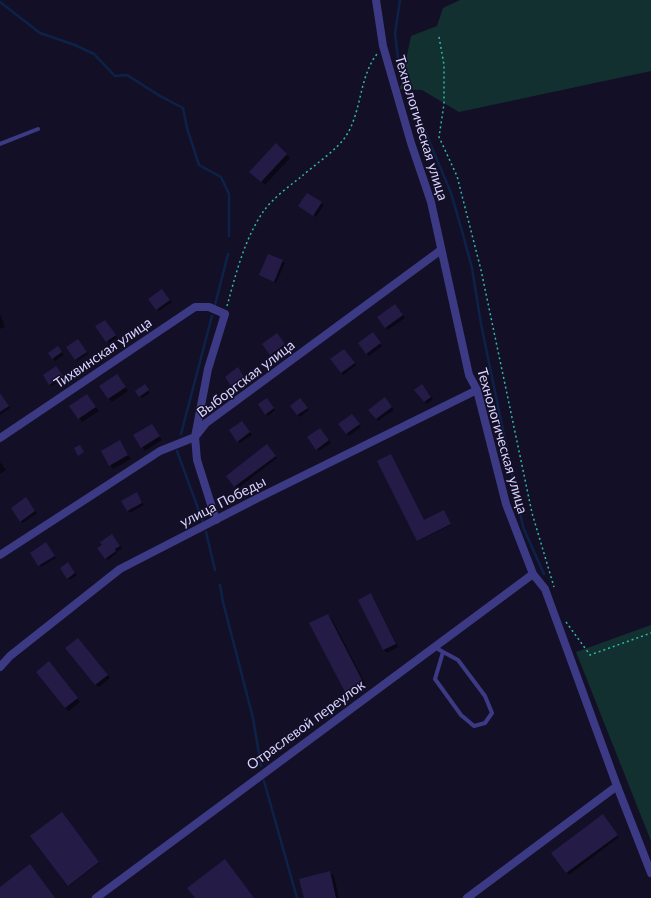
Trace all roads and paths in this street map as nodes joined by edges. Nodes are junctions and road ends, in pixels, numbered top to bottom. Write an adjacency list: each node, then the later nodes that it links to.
1 (376, 0): 3 (street, Технологическая улица)
2 (439, 37): 14 (path)
3 (383, 46): 6 (street, Технологическая улица); 7 (path)
4 (38, 129): 5 (lane)
5 (0, 144)
6 (441, 250): 8 (street, Технологическая улица); 10 (street, Выборгская улица)
7 (225, 314): 9 (street, Тихвинская улица); 10 (street)
8 (477, 390): 11 (street, улица Победы); 13 (street, Технологическая улица)
9 (0, 438)
10 (195, 438): 11 (street); 12 (street, Выборгская улица)
11 (216, 520): 19 (street, улица Победы)
12 (0, 554)
13 (533, 574): 17 (street, Отраслевой переулок); 20 (street, Технологическая улица)
14 (555, 592)
15 (563, 619): 16 (path)
16 (651, 633)
17 (434, 647): 18 (lane); 22 (street, Отраслевой переулок)
18 (443, 652): 18 (lane)
19 (0, 667)
20 (617, 786): 21 (street, Технологическая улица); 23 (street)
21 (651, 873)
22 (96, 898)
23 (467, 898)

